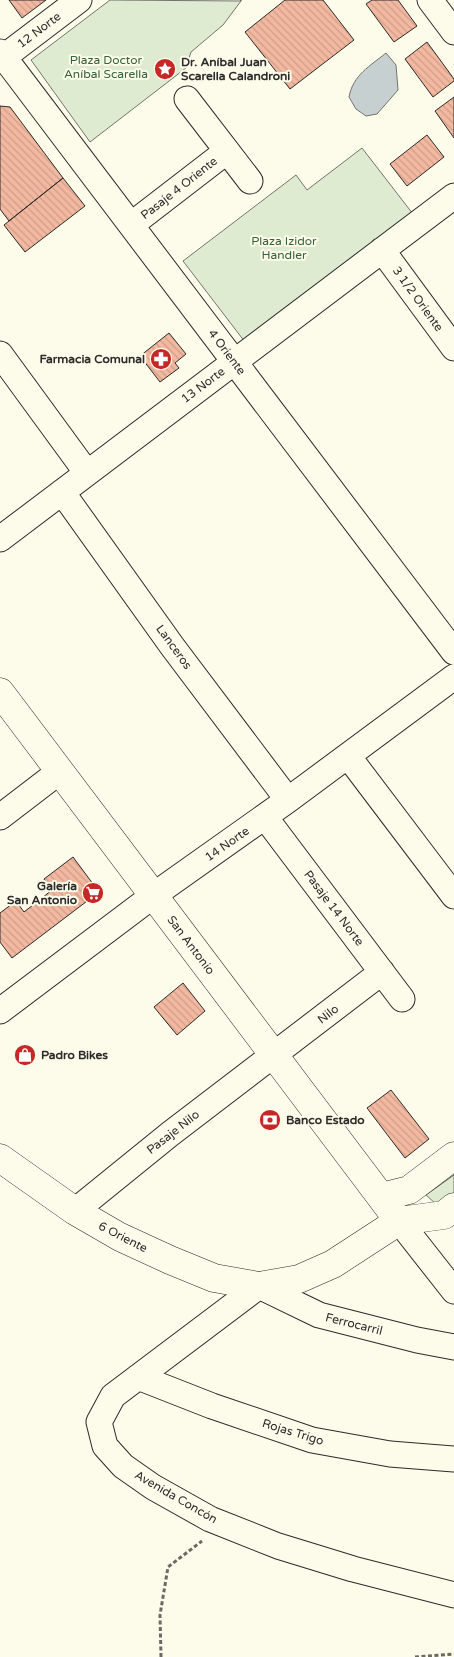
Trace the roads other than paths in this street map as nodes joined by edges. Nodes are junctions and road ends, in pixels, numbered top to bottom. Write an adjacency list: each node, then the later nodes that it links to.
1 (78, 0): 4 (street, 12 Norte)
2 (437, 2): 3 (street)
3 (454, 32)
4 (1, 56): 9 (street, 4 Oriente)
5 (187, 99): 6 (street, Pasaje 4 Oriente)
6 (227, 151): 7 (street, Pasaje 4 Oriente); 9 (street, Pasaje 4 Oriente)
7 (250, 181)
8 (454, 196): 10 (street, 13 Norte)
9 (131, 225): 13 (street, 4 Oriente)
10 (382, 250): 11 (street, 3 1/2 Oriente); 13 (street, 13 Norte)
11 (454, 348)
12 (0, 354): 14 (street)
13 (234, 362): 14 (street, 13 Norte); 17 (street, 4 Oriente)
14 (87, 473): 15 (street, 13 Norte)
15 (62, 492): 16 (street, 13 Norte); 22 (street, Lanceros)
16 (0, 539)
17 (454, 652)
18 (454, 677): 20 (street, 14 Norte)
19 (0, 692): 21 (main road, San Antonio)
20 (348, 756): 22 (street, 14 Norte); 26 (street)
21 (60, 771): 23 (street); 25 (main road, San Antonio)
22 (288, 800): 24 (street, 14 Norte)
23 (0, 817)
24 (265, 817): 25 (street, 14 Norte); 27 (street, Pasaje 14 Norte)
25 (154, 895): 29 (street, 14 Norte); 30 (main road, San Antonio)
26 (454, 896)
27 (382, 972): 28 (street, Pasaje 14 Norte); 30 (street, Nilo)
28 (402, 999)
29 (0, 1012)
30 (273, 1056): 33 (main road, San Antonio); 35 (street, Pasaje Nilo)
31 (454, 1156): 33 (main road)
32 (0, 1158): 35 (main road, 6 Oriente)
33 (381, 1197): 36 (main road, San Antonio)
34 (454, 1207): 36 (main road)
35 (75, 1211): 37 (main road, 6 Oriente)
36 (399, 1221): 37 (main road); 38 (street)
37 (259, 1286): 39 (street, Ferrocarril); 40 (street, Avenida Concón)
38 (454, 1291)
39 (454, 1347)
40 (138, 1377): 41 (street, Rojas Trigo); 42 (street, Avenida Concón)
41 (454, 1459)
42 (454, 1595)

